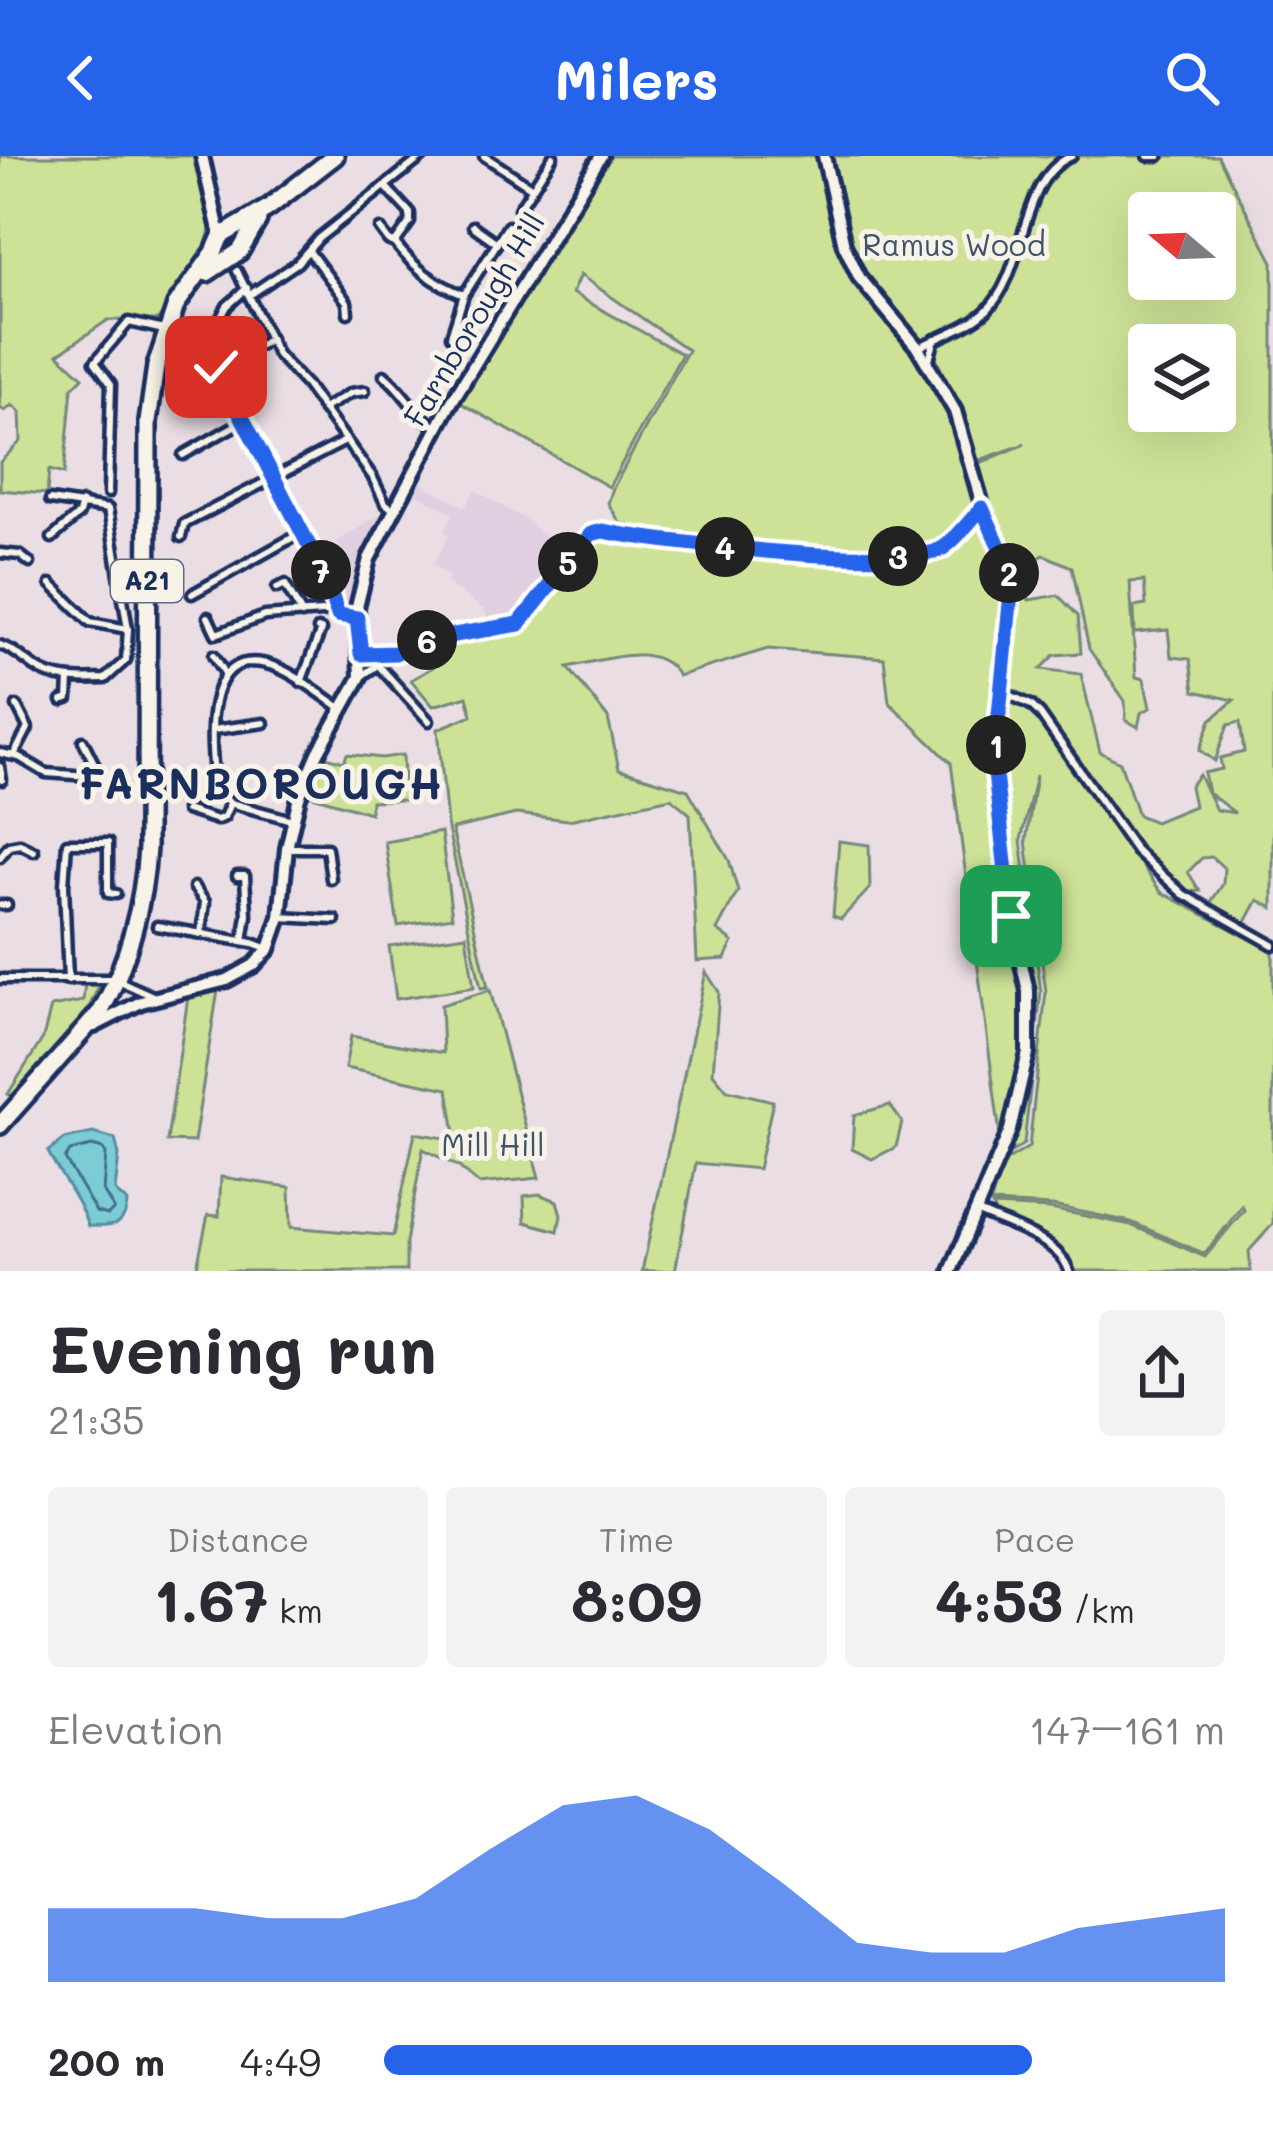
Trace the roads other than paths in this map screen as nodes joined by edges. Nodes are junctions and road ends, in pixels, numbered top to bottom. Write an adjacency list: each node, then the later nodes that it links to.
1 (202, 156): 19 (street)
2 (335, 156): 19 (highway, A21)
3 (423, 156): 11 (street)
4 (484, 156): 12 (street)
5 (553, 156): 12 (street)
6 (601, 156): 37 (street, Farnborough Hill)
7 (824, 156): 29 (street)
8 (1072, 156): 27 (street)
9 (1148, 156): 10 (street)
10 (1159, 156)
11 (385, 186): 17 (street); 20 (street)
12 (532, 188): 13 (street)
13 (519, 209)
14 (473, 226): 18 (street)
15 (508, 226): 18 (street)
16 (380, 229): 17 (street)
17 (395, 242): 22 (street)
18 (497, 243): 22 (street)
19 (231, 246): 21 (street); 24 (highway, A21)
20 (309, 251): 21 (street); 23 (street)
21 (249, 291): 25 (street); 28 (street)
22 (464, 295): 26 (street)
23 (348, 313)
24 (170, 324): 41 (street); 100 (highway, A21)
25 (202, 332)
26 (451, 336)
27 (935, 338): 29 (street); 30 (street)
28 (271, 339): 31 (street); 35 (street)
29 (918, 348): 30 (street)
30 (928, 363): 44 (street)
31 (216, 367): 33 (street); 36 (street)
32 (384, 375): 37 (street)
33 (177, 391)
34 (365, 391): 35 (street)
35 (323, 409): 38 (street)
36 (245, 420): 39 (street); 40 (street)
37 (438, 428): 45 (street, Farnborough Hill)
38 (345, 441): 40 (street); 45 (street)
39 (183, 455)
40 (272, 476): 46 (street); 48 (street)
41 (108, 493)
42 (50, 500): 43 (street)
43 (82, 503): 47 (street); 58 (street)
44 (982, 508): 61 (street); 70 (street)
45 (394, 510): 57 (street, Farnborough Hill)
46 (302, 532): 53 (street); 54 (street)
47 (52, 538)
48 (181, 538)
49 (0, 553): 50 (street)
50 (30, 563)
51 (51, 584): 58 (street)
52 (277, 588): 55 (street)
53 (192, 594)
54 (336, 610): 55 (street); 57 (street)
55 (302, 614): 56 (street)
56 (208, 617)
57 (357, 618): 62 (street, Farnborough Hill)
58 (128, 628): 68 (street)
59 (317, 629): 69 (street)
60 (0, 645): 68 (street)
61 (395, 653): 63 (street); 65 (street)
62 (361, 654): 63 (street); 67 (street, Farnborough Hill)
63 (377, 654): 65 (street)
64 (214, 655): 66 (street)
65 (378, 665): 67 (street); 74 (street)
66 (226, 675): 69 (street); 76 (street)
67 (360, 676): 73 (street)
68 (69, 679): 71 (street)
69 (301, 682): 73 (street)
70 (1000, 691): 97 (street); 106 (street)
71 (62, 701)
72 (17, 706): 79 (street)
73 (344, 710): 84 (street)
74 (429, 721)
75 (263, 723): 76 (street)
76 (213, 730): 82 (street)
77 (83, 741): 79 (street)
78 (0, 753): 79 (street)
79 (14, 755)
80 (3, 769): 81 (street)
81 (2, 780)
82 (230, 803): 83 (street); 84 (street)
83 (186, 810)
84 (292, 820): 85 (street)
85 (287, 848): 89 (street); 92 (street)
86 (34, 851): 87 (street)
87 (0, 857)
88 (237, 876): 96 (street)
89 (332, 879)
90 (194, 887): 95 (street)
91 (116, 893): 101 (street)
92 (280, 917): 93 (street); 98 (street)
93 (335, 920)
94 (157, 926): 95 (street)
95 (202, 934): 96 (street)
96 (243, 941): 98 (street)
97 (1273, 945)
98 (269, 949): 102 (street)
99 (0, 979): 101 (street)
100 (115, 979): 101 (street); 102 (street); 103 (highway, A21)
101 (68, 980)
102 (155, 997): 103 (street)
103 (102, 1013): 104 (highway, A21); 104 (street)
104 (82, 1034): 105 (highway, A21)
105 (0, 1125)
106 (976, 1211): 107 (street); 108 (street)
107 (951, 1271)
108 (1069, 1271)

